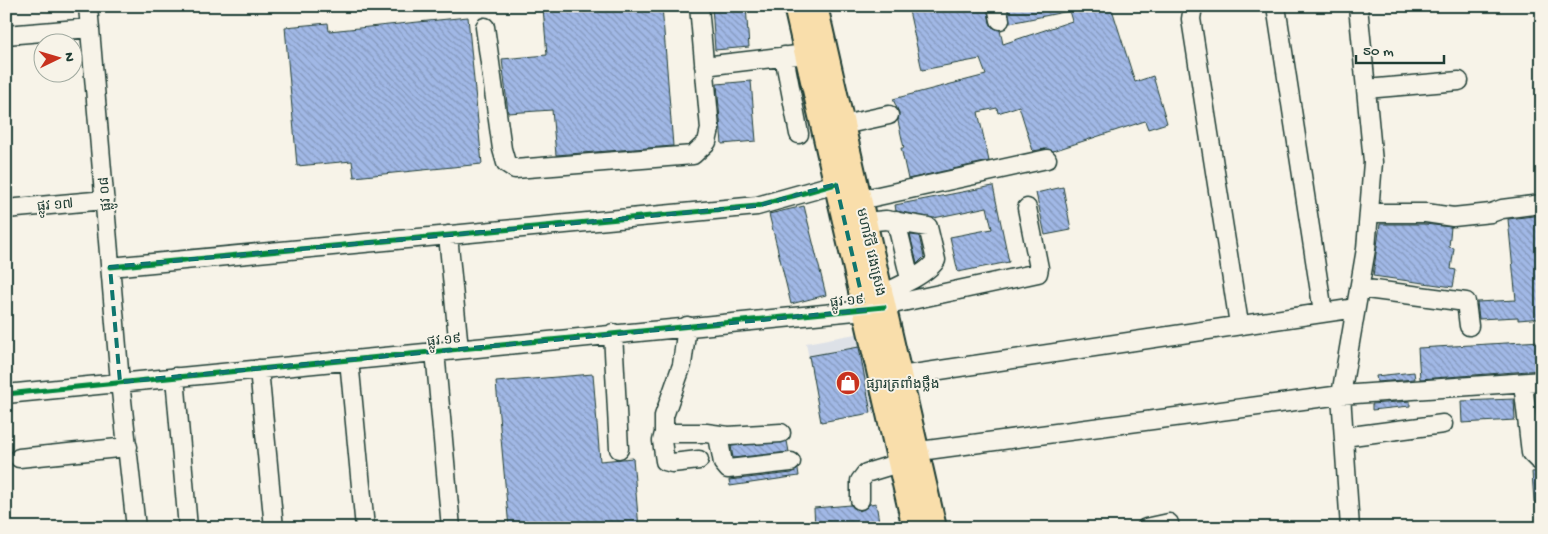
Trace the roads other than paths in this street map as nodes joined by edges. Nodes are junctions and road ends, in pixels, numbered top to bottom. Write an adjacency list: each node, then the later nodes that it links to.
1 (88, 6): 9 (street, ផ្លូវ ០៨)
2 (699, 6): 13 (street)
3 (795, 6): 11 (main road, មហាវិថី វេងស្រេង)
4 (816, 6): 17 (main road, មហាវិថី វេងស្រេង)
5 (1193, 6): 35 (street)
6 (1276, 6): 34 (street)
7 (1358, 6): 15 (street)
8 (485, 27): 13 (street)
9 (90, 28): 10 (street); 21 (street, ផ្លូវ ០៨)
10 (6, 35)
11 (806, 54): 12 (street); 20 (main road, មហាវិថី វេងស្រេង)
12 (784, 56): 13 (street); 18 (street)
13 (704, 66)
14 (1459, 81): 15 (street)
15 (1366, 89): 26 (street)
16 (890, 115): 17 (street)
17 (843, 125): 25 (main road, មហាវិថី វេងស្រេង)
18 (799, 134)
19 (1047, 159): 25 (street)
20 (836, 184): 28 (street); 32 (main road, មហាវិថី វេងស្រេង)
21 (105, 200): 24 (street, ផ្លូវ ១៧); 29 (street, ផ្លូវ ០៨)
22 (1541, 204): 26 (street)
23 (1028, 208): 32 (street)
24 (6, 209)
25 (862, 211): 27 (street); 32 (main road, មហាវិថី វេងស្រេង)
26 (1370, 213): 31 (street)
27 (896, 221): 30 (street); 30 (street)
28 (448, 235): 29 (street); 39 (street)
29 (110, 267): 46 (street, ផ្លូវ ០៨)
30 (910, 279): 32 (street)
31 (1360, 288): 33 (street); 37 (street)
32 (873, 302): 36 (street, ផ្លូវ ១៩); 43 (main road, មហាវិថី វេងស្រេង); 57 (main road, មហាវិថី វេងស្រេង)
33 (1356, 308): 34 (street); 49 (street)
34 (1323, 312): 35 (street)
35 (1239, 324): 43 (street)
36 (687, 326): 38 (street, ផ្លូវ ១៩); 51 (street)
37 (1469, 326)
38 (613, 333): 39 (street, ផ្លូវ ១៩); 56 (street)
39 (460, 349): 40 (street, ផ្លូវ ១៩)
40 (435, 351): 41 (street, ផ្លូវ ១៩); 68 (street)
41 (349, 360): 42 (street, ផ្លូវ ១៩); 67 (street)
42 (259, 368): 44 (street, ផ្លូវ ១៩); 66 (street)
43 (900, 376): 57 (main road, មហាវិថី វេងស្រេង)
44 (175, 377): 46 (street, ផ្លូវ ១៩); 65 (street)
45 (1542, 381): 47 (street)
46 (120, 382): 48 (street, ផ្លូវ ១៩); 55 (street, ផ្លូវ ០៨)
47 (1523, 383): 49 (street); 60 (street)
48 (6, 394)
49 (1341, 396): 54 (street); 57 (street)
50 (1443, 424): 54 (street)
51 (664, 433): 53 (street); 59 (street)
52 (781, 433): 53 (street)
53 (718, 436): 61 (street)
54 (1344, 437): 72 (street)
55 (128, 447): 58 (street); 64 (street, ផ្លូវ ០៨)
56 (619, 448)
57 (904, 456): 62 (street); 69 (main road, មហាវិថី វេងស្រេង); 70 (main road, មហាវិថី វេងស្រេង)
58 (19, 458)
59 (699, 460)
60 (1542, 460)
61 (791, 462)
62 (860, 500)
63 (1169, 523): 71 (street)
64 (136, 528)
65 (188, 528)
66 (274, 528)
67 (365, 528)
68 (451, 528)
69 (914, 528)
70 (934, 528)
71 (1146, 528)
72 (1350, 528)

